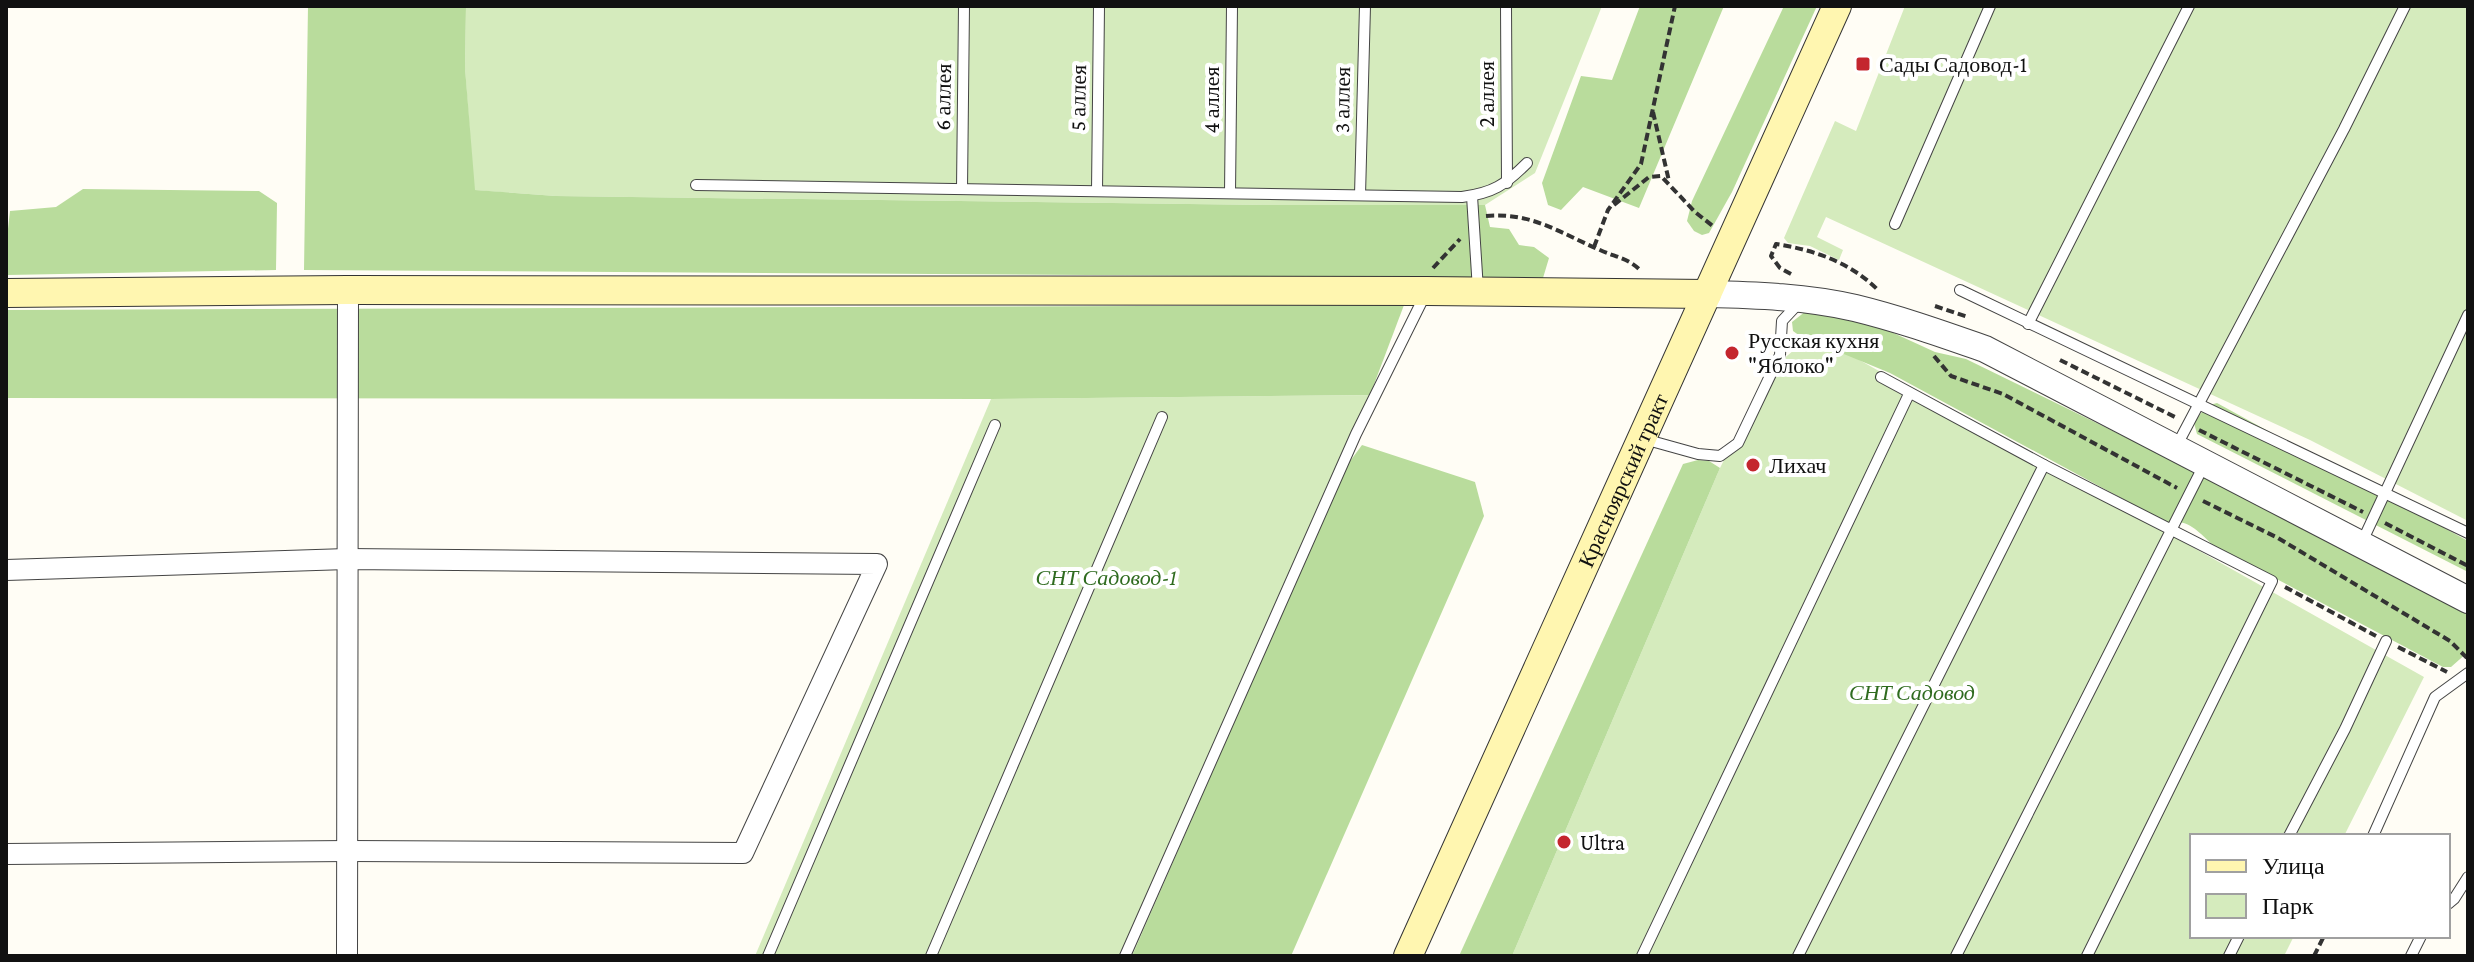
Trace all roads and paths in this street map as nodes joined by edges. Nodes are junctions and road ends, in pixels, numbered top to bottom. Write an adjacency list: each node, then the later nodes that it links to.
1 (964, 6): 16 (lane, 6 аллея)
2 (1099, 6): 17 (lane, 5 аллея)
3 (1232, 6): 18 (lane, 4 аллея)
4 (1365, 6): 19 (lane, 3 аллея)
5 (1506, 6): 13 (lane, 2 аллея)
6 (1675, 6): 11 (path)
7 (1837, 6): 34 (main road, Красноярский тракт)
8 (1990, 6): 23 (lane)
9 (2189, 6): 37 (lane)
10 (2405, 6): 41 (lane)
11 (1652, 110): 14 (path); 21 (path)
12 (1527, 163): 13 (lane)
13 (1507, 183): 20 (lane)
14 (1669, 184): 21 (path); 24 (path)
15 (696, 185): 16 (lane)
16 (962, 189): 17 (lane)
17 (1097, 191): 18 (lane)
18 (1230, 193): 19 (lane)
19 (1360, 195): 20 (lane)
20 (1472, 196): 22 (lane)
21 (1608, 210): 25 (path)
22 (1474, 220): 25 (path); 31 (path); 32 (lane)
23 (1895, 224)
24 (1716, 228)
25 (1594, 247): 27 (path)
26 (1771, 256): 29 (path)
27 (1643, 273)
28 (348, 290): 31 (main road); 33 (main road); 53 (street)
29 (1878, 290)
30 (1960, 290): 37 (lane)
31 (1417, 291): 32 (main road); 72 (lane)
32 (1478, 292): 34 (main road)
33 (6, 293)
34 (1707, 294): 35 (street); 44 (main road, Красноярский тракт)
35 (1801, 300): 44 (lane); 45 (street)
36 (2468, 315): 48 (lane)
37 (2028, 324): 41 (lane)
38 (1927, 348): 49 (path)
39 (1881, 377): 40 (lane)
40 (1909, 394): 47 (lane); 74 (lane)
41 (2198, 405): 45 (lane); 48 (lane)
42 (1162, 417): 71 (lane)
43 (995, 425): 70 (lane)
44 (1642, 438): 73 (main road, Красноярский тракт)
45 (2176, 447): 46 (street)
46 (2206, 462): 49 (lane); 52 (street)
47 (2044, 465): 50 (lane); 75 (lane)
48 (2384, 493): 51 (lane); 52 (lane)
49 (2189, 494): 50 (lane); 58 (path)
50 (2171, 530): 55 (lane); 76 (lane)
51 (2468, 533)
52 (2361, 544): 56 (street)
53 (347, 559): 54 (street); 62 (street); 62 (street)
54 (6, 570)
55 (2272, 581): 57 (path); 77 (lane)
56 (2468, 600)
57 (2386, 641): 59 (path); 60 (lane)
58 (2468, 659)
59 (2464, 676): 61 (lane)
60 (2290, 834)
61 (2374, 834)
62 (349, 851): 63 (street); 69 (street)
63 (6, 854)
64 (2468, 877): 65 (lane)
65 (2450, 902)
66 (2238, 938): 78 (lane)
67 (2323, 938): 79 (path)
68 (2420, 938): 80 (lane)
69 (347, 956)
70 (768, 956)
71 (931, 956)
72 (1125, 956)
73 (1408, 956)
74 (1642, 956)
75 (1798, 956)
76 (1956, 956)
77 (2087, 956)
78 (2229, 956)
79 (2314, 956)
80 (2411, 956)

